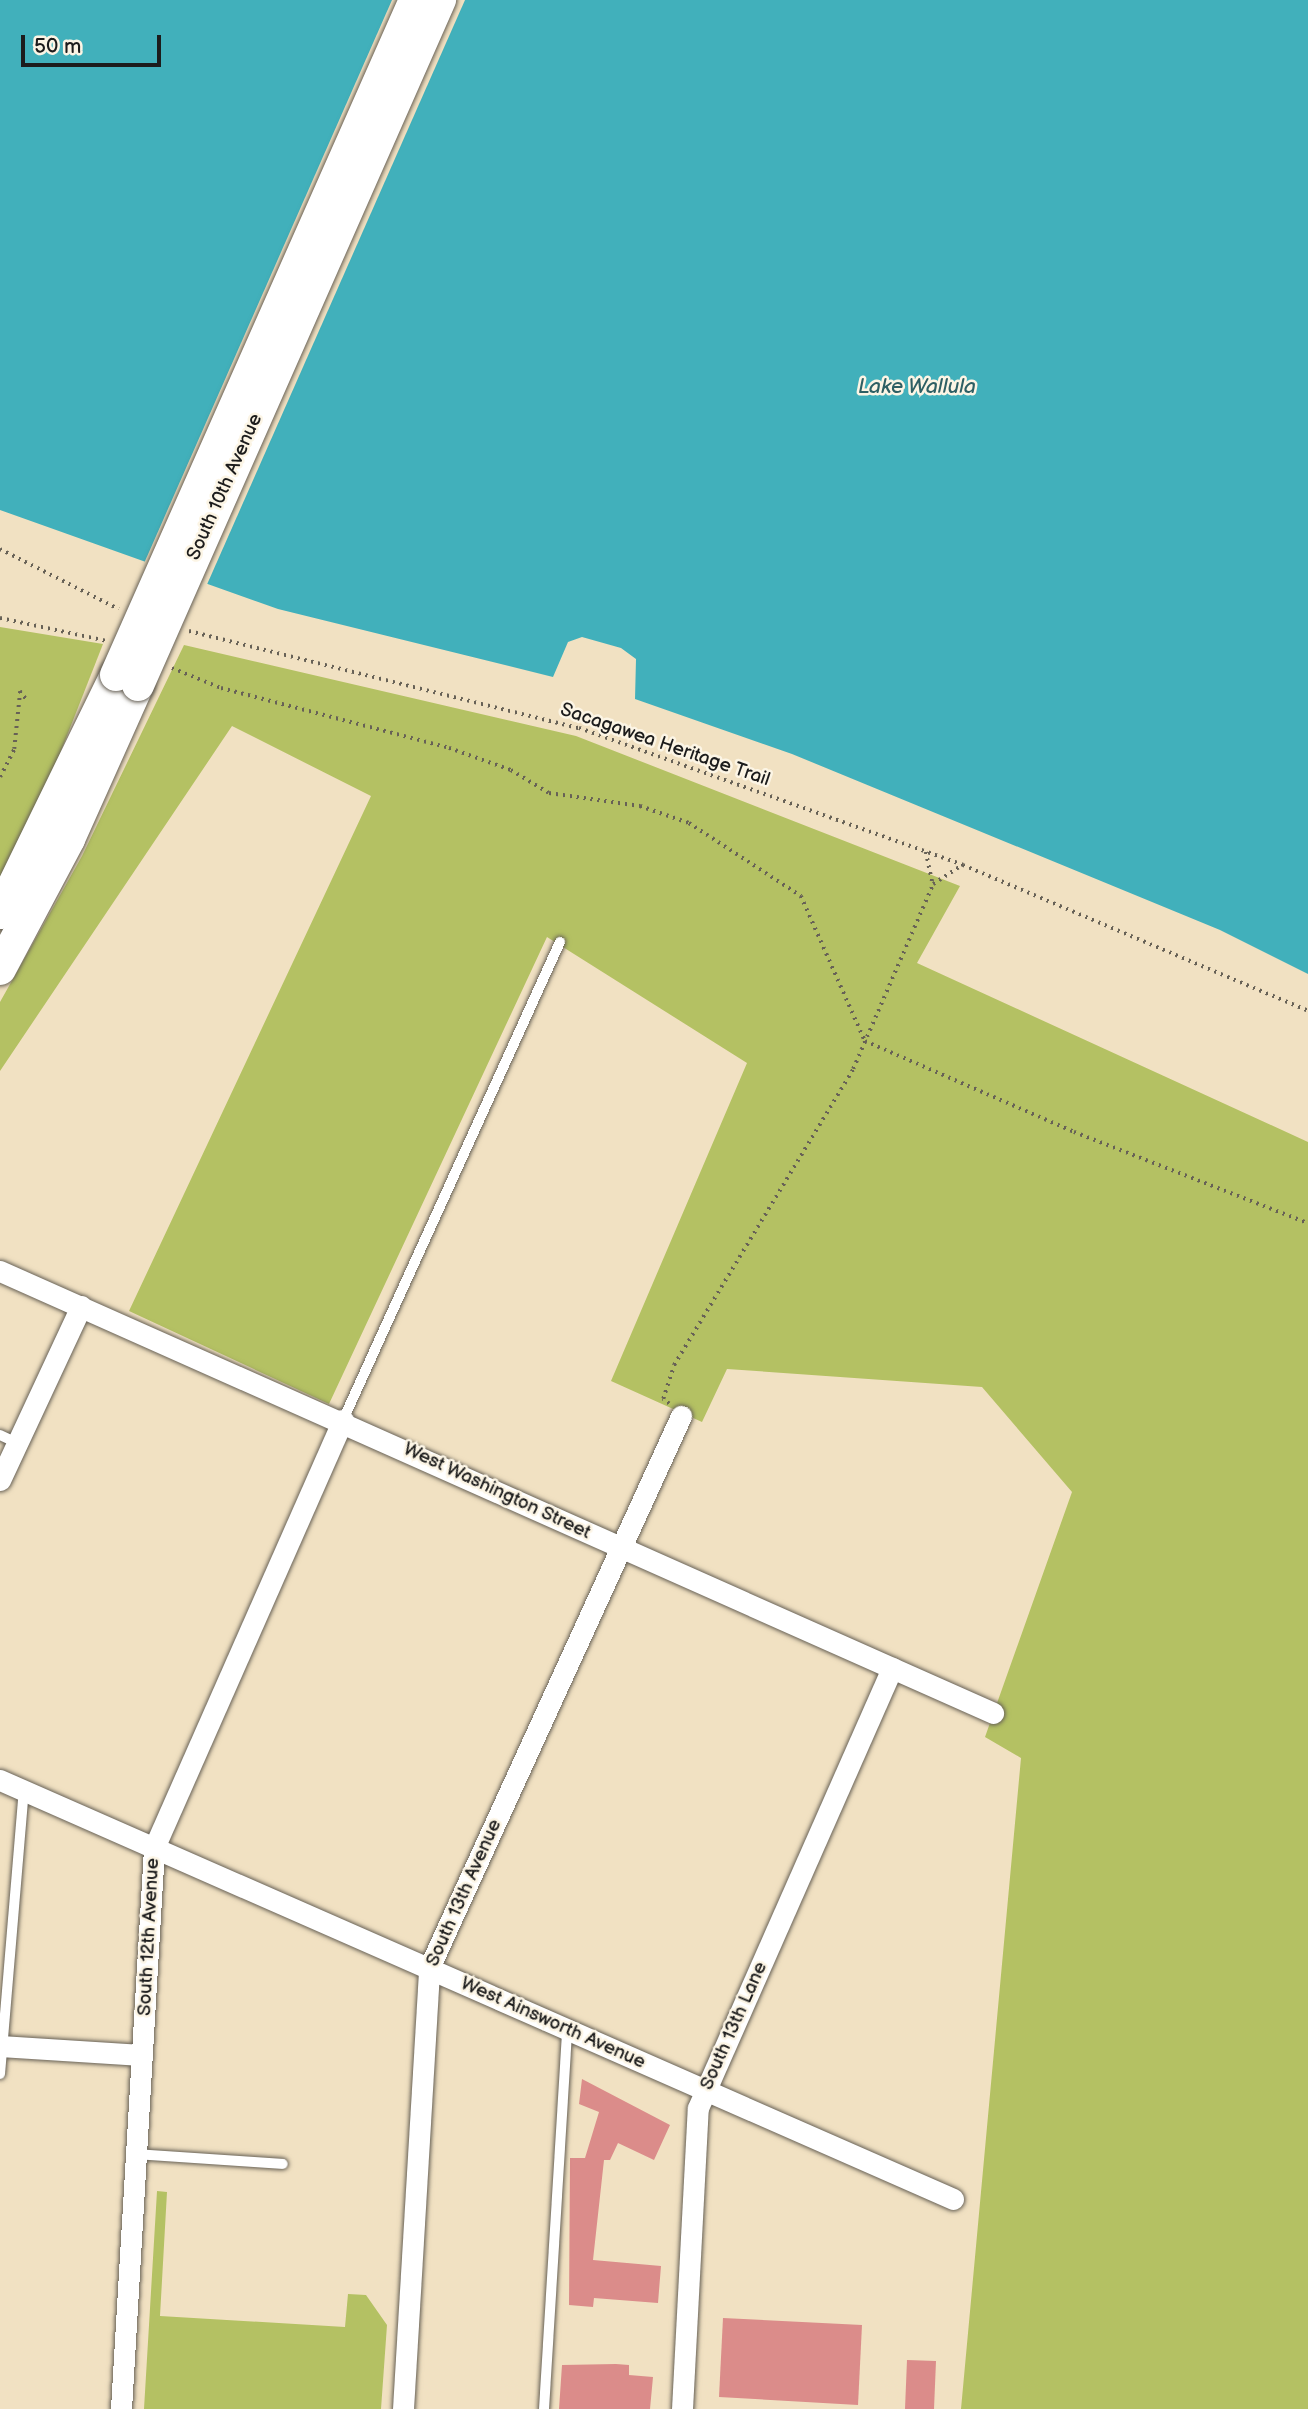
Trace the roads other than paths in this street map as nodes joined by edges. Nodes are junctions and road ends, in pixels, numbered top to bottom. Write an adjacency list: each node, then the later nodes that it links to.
1 (415, 0): 3 (main road, South 10th Avenue, bridge)
2 (440, 0): 3 (main road, South 10th Avenue, bridge)
3 (123, 668): 4 (main road, South 10th Avenue); 6 (main road, South 10th Avenue)
4 (0, 913)
5 (560, 942): 10 (lane)
6 (0, 970)
7 (0, 1271): 8 (street, West Washington Street)
8 (81, 1306): 10 (street, West Washington Street); 11 (street)
9 (681, 1416): 13 (street, South 13th Avenue)
10 (343, 1420): 13 (street, West Washington Street); 18 (street, South 12th Avenue)
11 (9, 1439): 12 (street)
12 (0, 1480)
13 (620, 1547): 14 (street, West Washington Street); 19 (street, South 13th Avenue)
14 (892, 1668): 15 (street, West Washington Street); 24 (street, South 13th Lane)
15 (993, 1713)
16 (0, 1780): 17 (street, West Ainsworth Avenue)
17 (24, 1791): 18 (street, West Ainsworth Avenue); 21 (lane)
18 (154, 1848): 19 (street, West Ainsworth Avenue); 22 (street, South 12th Avenue)
19 (429, 1968): 20 (street, West Ainsworth Avenue); 29 (street, South 13th Avenue)
20 (567, 2030): 24 (street, West Ainsworth Avenue); 30 (lane)
21 (1, 2047): 22 (street); 23 (lane)
22 (142, 2055): 25 (street, South 12th Avenue)
23 (0, 2074)
24 (706, 2091): 27 (street, West Ainsworth Avenue); 31 (street, South 13th Lane)
25 (136, 2154): 26 (lane); 28 (street, South 12th Avenue)
26 (283, 2164)
27 (953, 2199)
28 (121, 2409)
29 (403, 2409)
30 (544, 2409)
31 (682, 2409)

